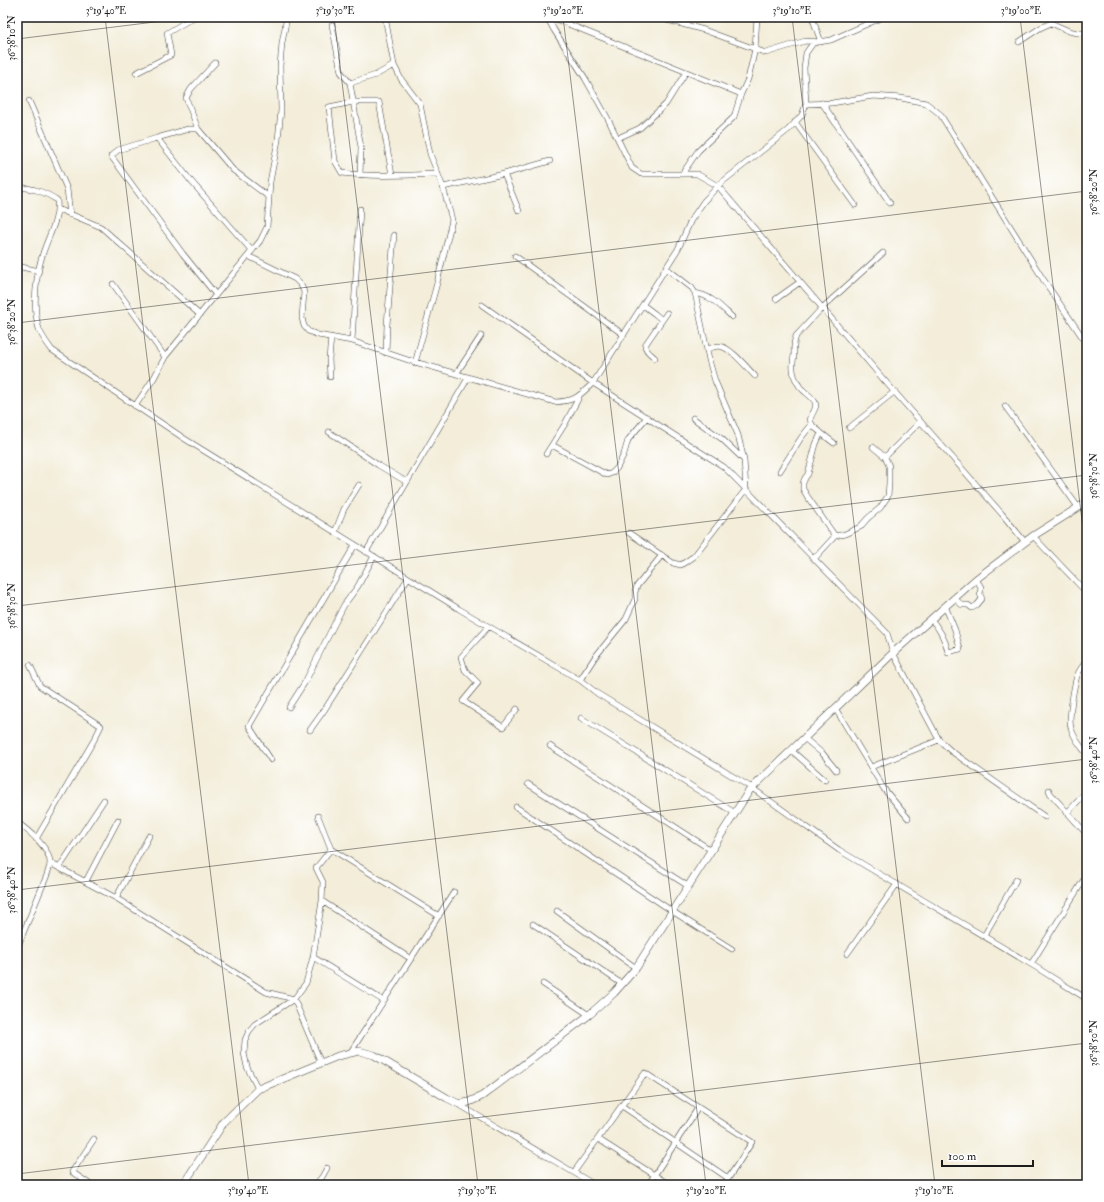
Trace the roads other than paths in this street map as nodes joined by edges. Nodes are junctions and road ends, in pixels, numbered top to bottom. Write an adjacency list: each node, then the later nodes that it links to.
1 (194, 17): 19 (street)
2 (285, 17): 39 (street)
3 (385, 17): 17 (street)
4 (547, 17): 11 (street)
5 (656, 17): 15 (street)
6 (757, 17): 15 (street)
7 (812, 17): 13 (street)
8 (883, 17): 13 (street)
9 (559, 19): 11 (street); 18 (street)
10 (332, 26): 20 (street)
11 (554, 30): 29 (street)
12 (1087, 33): 14 (street)
13 (821, 42): 15 (street); 25 (street)
14 (1019, 42)
15 (755, 49): 21 (street)
16 (215, 63): 27 (street)
17 (394, 65): 20 (street); 31 (street)
18 (686, 72): 21 (street); 29 (street)
19 (136, 73)
20 (350, 83): 23 (street)
21 (741, 94): 33 (street)
22 (29, 101): 45 (street)
23 (353, 102): 34 (street); 34 (street); 35 (street)
24 (822, 103): 25 (street); 40 (street); 70 (street)
25 (806, 104): 26 (street)
26 (795, 122): 36 (street); 41 (street)
27 (198, 129): 28 (street); 39 (street)
28 (158, 138): 47 (street); 57 (street)
29 (618, 138): 33 (street)
30 (550, 161): 32 (street)
31 (438, 174): 35 (street); 38 (street)
32 (504, 174): 38 (street); 44 (street)
33 (682, 174): 36 (street)
34 (360, 175): 35 (street)
35 (392, 175)
36 (718, 186): 52 (street); 54 (street)
37 (17, 187): 42 (street)
38 (443, 187): 75 (street)
39 (269, 197): 47 (street)
40 (890, 203)
41 (854, 205)
42 (58, 209): 45 (street); 53 (street)
43 (360, 209): 69 (street)
44 (518, 211)
45 (70, 215): 63 (street)
46 (394, 235): 72 (street)
47 (252, 251): 49 (street)
48 (883, 253): 61 (street)
49 (248, 256): 57 (street); 68 (street)
50 (515, 256): 66 (street)
51 (17, 266): 53 (street)
52 (666, 268): 56 (street); 60 (street)
53 (39, 271): 83 (street)
54 (800, 282): 58 (street); 61 (street)
55 (113, 284): 73 (street)
56 (695, 293): 64 (street); 71 (street)
57 (216, 295): 63 (street)
58 (776, 299)
59 (482, 305): 80 (street)
60 (643, 305): 65 (street); 66 (street)
61 (822, 308): 81 (street); 88 (street)
62 (667, 313): 65 (street)
63 (200, 315): 73 (street)
64 (732, 317)
65 (662, 320): 74 (street)
66 (624, 334): 80 (street)
67 (481, 336): 76 (street)
68 (331, 337): 69 (street); 78 (street)
69 (352, 342): 72 (street)
70 (1087, 344)
71 (707, 349): 77 (street); 97 (street)
72 (386, 353): 75 (street)
73 (165, 357): 83 (street)
74 (656, 358)
75 (415, 363): 76 (street)
76 (456, 374): 79 (street)
77 (755, 376)
78 (330, 377)
79 (468, 378): 82 (street); 99 (street)
80 (593, 383): 82 (street); 85 (street)
81 (894, 392): 87 (street); 89 (street)
82 (579, 397): 93 (street)
83 (135, 406): 104 (street)
84 (1005, 406): 103 (street)
85 (647, 417): 93 (street); 101 (street)
86 (693, 418): 97 (street)
87 (920, 422): 96 (street); 108 (street)
88 (812, 424): 91 (street); 98 (street)
89 (849, 428)
90 (328, 432): 99 (street)
91 (821, 433): 92 (street); 106 (street)
92 (834, 443)
93 (552, 445): 95 (street)
94 (873, 447): 96 (street)
95 (546, 454)
96 (884, 457): 106 (street)
97 (744, 460): 101 (street)
98 (780, 471)
99 (407, 482): 110 (street)
100 (359, 486): 104 (street)
101 (746, 489): 111 (street); 113 (street)
102 (1087, 502): 103 (street)
103 (1078, 507): 107 (street)
104 (334, 532): 109 (street)
105 (629, 533): 111 (street)
106 (835, 536): 113 (street)
107 (1034, 536): 108 (street); 116 (street)
108 (1025, 542): 115 (street)
109 (355, 544): 110 (street); 135 (street)
110 (366, 552): 112 (street)
111 (662, 555): 124 (street)
112 (374, 556): 114 (street); 125 (street)
113 (814, 559): 121 (street)
114 (408, 578): 120 (street); 129 (street)
115 (976, 579): 117 (street); 117 (street)
116 (1087, 593)
117 (954, 598): 118 (street)
118 (945, 606): 119 (street); 119 (street)
119 (931, 619): 121 (street)
120 (488, 627): 124 (street); 127 (street)
121 (893, 653): 126 (street); 131 (street)
122 (1087, 661): 134 (street)
123 (30, 665): 154 (street)
124 (580, 680): 140 (street)
125 (289, 707)
126 (835, 708): 130 (street); 136 (street)
127 (517, 709)
128 (580, 718): 145 (street)
129 (310, 730)
130 (804, 738): 133 (street); 137 (street)
131 (939, 740): 136 (street); 148 (street)
132 (550, 746): 156 (street)
133 (791, 750): 138 (street); 140 (street)
134 (1087, 754)
135 (271, 760)
136 (871, 767): 149 (street)
137 (836, 770)
138 (825, 780)
139 (528, 784): 163 (street)
140 (752, 788): 145 (street); 162 (street)
141 (1049, 790): 146 (street)
142 (1087, 791): 146 (street)
143 (104, 800): 158 (street)
144 (516, 807): 168 (street)
145 (734, 813): 156 (street)
146 (1067, 813): 152 (street)
147 (318, 816): 155 (street)
148 (1045, 817)
149 (908, 818)
150 (118, 820): 161 (street)
151 (17, 822): 154 (street)
152 (1086, 830)
153 (149, 836): 165 (street)
154 (36, 839): 157 (street)
155 (331, 849): 166 (street); 169 (street)
156 (711, 850): 163 (street)
157 (50, 863): 158 (street); 172 (street)
158 (59, 868): 161 (street)
159 (1086, 876): 177 (street)
160 (1016, 880): 171 (street)
161 (86, 882): 165 (street)
162 (897, 884): 171 (street); 174 (street)
163 (688, 886): 168 (street)
164 (454, 892): 169 (street)
165 (116, 898): 181 (street)
166 (322, 901): 175 (street); 176 (street)
167 (557, 911): 178 (street)
168 (672, 911): 173 (street); 178 (street)
169 (439, 916): 176 (street)
170 (533, 924): 180 (street)
171 (984, 936): 177 (street)
172 (17, 948)
173 (732, 949)
174 (847, 954)
175 (313, 957): 181 (street); 183 (street)
176 (411, 960): 183 (street)
177 (1031, 964): 182 (street)
178 (636, 968): 180 (street)
179 (543, 984): 184 (street)
180 (622, 984): 184 (street)
181 (294, 998): 186 (street); 187 (street)
182 (1087, 999)
183 (384, 1001): 185 (street)
184 (589, 1015): 188 (street)
185 (350, 1053): 186 (street); 188 (street)
186 (321, 1063): 187 (street)
187 (258, 1089): 199 (street)
188 (453, 1100): 195 (street)
189 (622, 1106): 190 (street); 192 (street); 193 (street)
190 (698, 1108): 193 (street); 197 (street)
191 (94, 1139): 198 (street)
192 (598, 1139): 195 (street); 196 (street)
193 (676, 1142): 196 (street); 197 (street)
194 (328, 1168): 200 (street)
195 (574, 1172): 201 (street)
196 (654, 1175): 202 (street); 203 (street)
197 (728, 1178): 204 (street)
198 (91, 1185)
199 (183, 1185)
200 (315, 1185)
201 (595, 1185)
202 (648, 1185)
203 (670, 1185)
204 (724, 1185)

